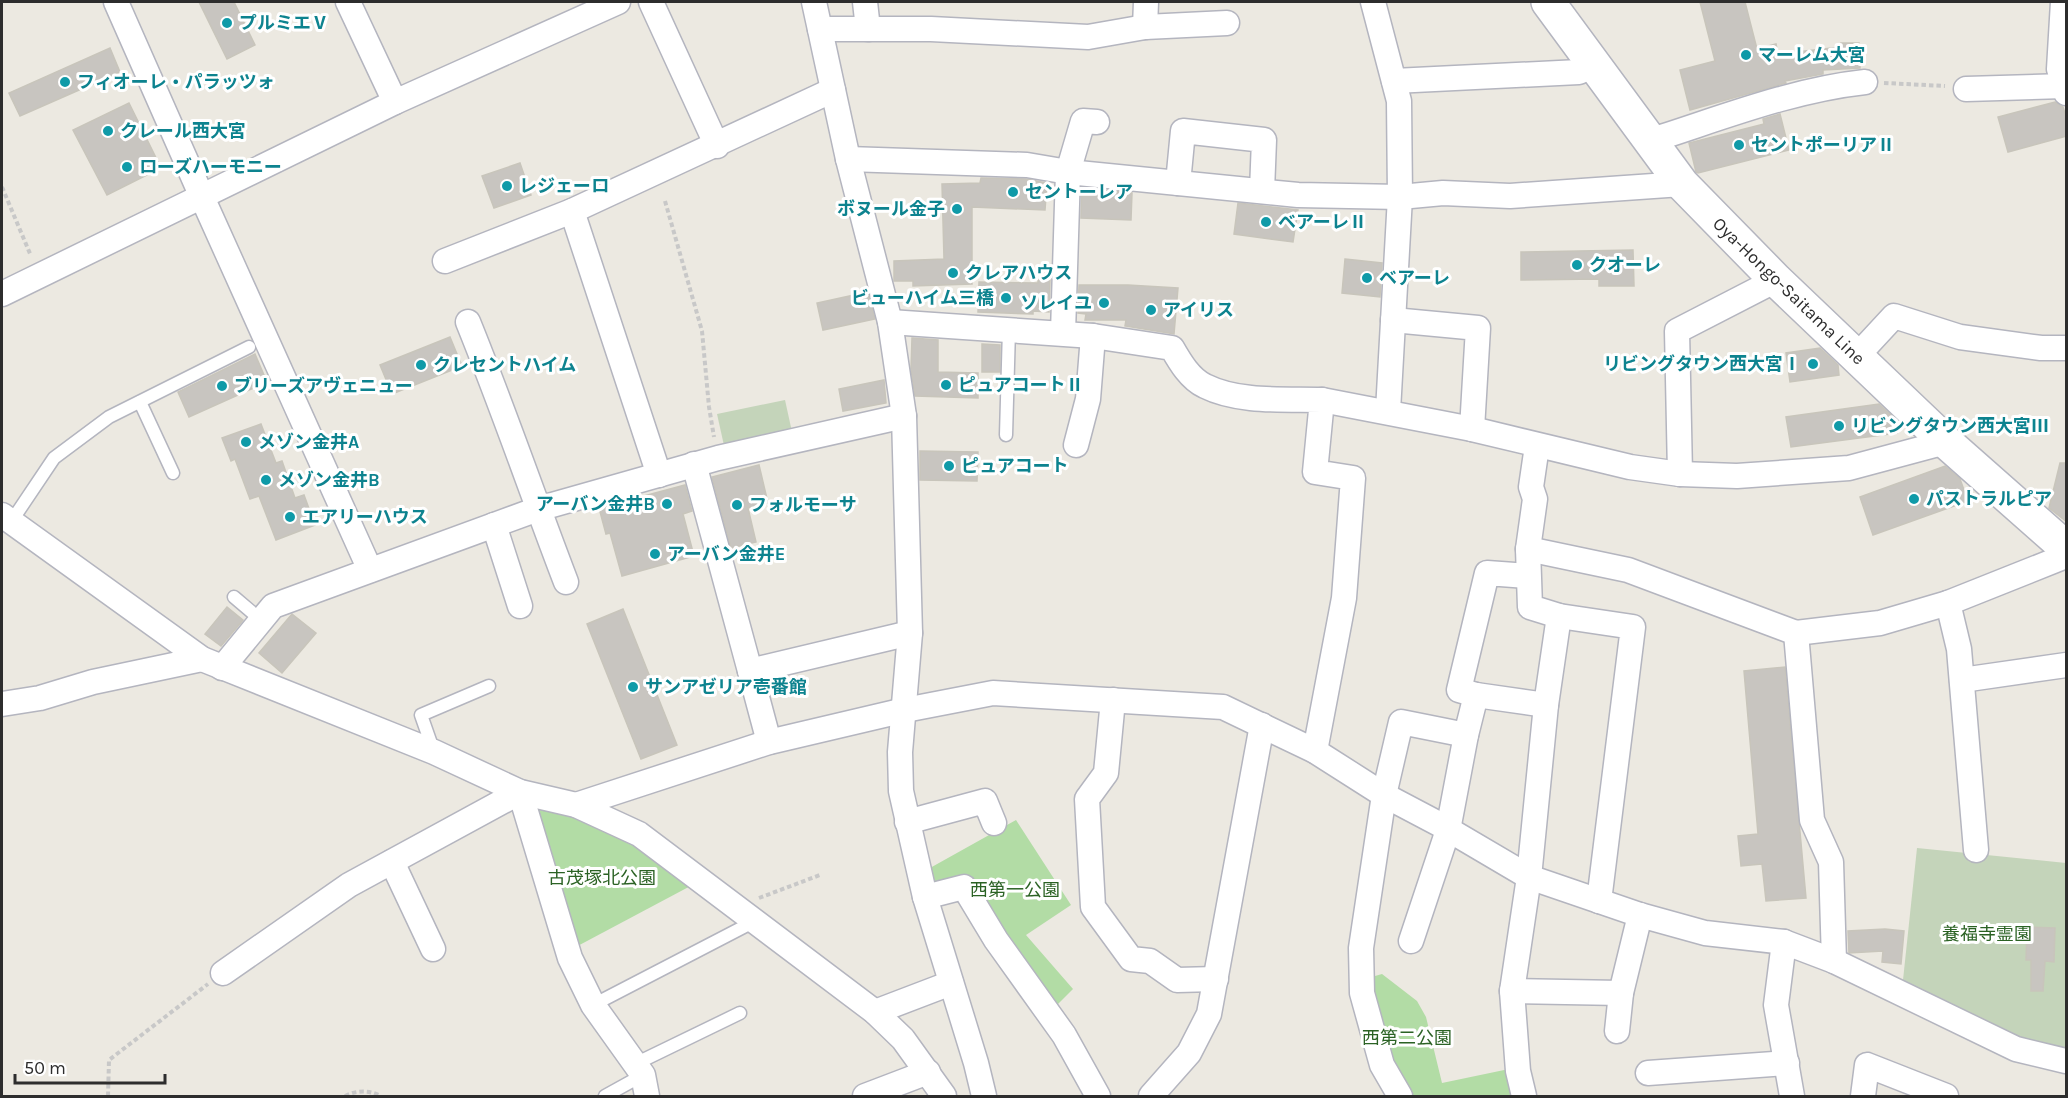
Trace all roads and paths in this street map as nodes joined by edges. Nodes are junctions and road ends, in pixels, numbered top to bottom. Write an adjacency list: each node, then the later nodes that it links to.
1 (116, 2): 31 (street)
2 (348, 2): 21 (street)
3 (618, 2): 21 (street)
4 (651, 2): 24 (street)
5 (814, 2): 13 (street)
6 (865, 2): 14 (street)
7 (1146, 2): 12 (street)
8 (1373, 2): 16 (street)
9 (1548, 2): 15 (main road, Oya-Hongo-Saitama Line)
10 (2062, 2): 20 (street)
11 (1227, 23): 12 (street)
12 (1145, 27): 14 (street)
13 (820, 29): 14 (street); 19 (street)
14 (868, 29)
15 (1594, 66): 16 (street); 23 (main road, Oya-Hongo-Saitama Line)
16 (1394, 81): 32 (street)
17 (1865, 82): 18 (path); 23 (street)
18 (1966, 89): 20 (street)
19 (833, 90): 24 (street); 25 (street)
20 (2065, 90)
21 (395, 102): 31 (street)
22 (1097, 122): 26 (street)
23 (1649, 141): 28 (main road, Oya-Hongo-Saitama Line)
24 (717, 146): 34 (street)
25 (848, 159): 26 (street); 41 (street)
26 (1068, 172): 27 (street); 43 (street)
27 (1178, 183): 30 (street); 30 (street)
28 (1682, 184): 32 (street); 37 (main road, Oya-Hongo-Saitama Line)
29 (2, 187): 36 (path)
30 (1262, 191): 32 (street)
31 (202, 197): 36 (street); 68 (street)
32 (1400, 197): 39 (street)
33 (665, 201): 57 (path)
34 (572, 211): 35 (street); 61 (street)
35 (445, 261)
36 (39, 276): 38 (street)
37 (1776, 280): 47 (main road, Oya-Hongo-Saitama Line); 60 (street)
38 (2, 294)
39 (1393, 320): 50 (street); 52 (street)
40 (468, 322): 62 (street)
41 (890, 322): 42 (street); 51 (street)
42 (1009, 329): 43 (street); 53 (lane)
43 (1063, 333): 44 (street)
44 (1093, 336): 48 (street); 55 (street)
45 (249, 347): 49 (lane)
46 (2067, 348): 47 (street)
47 (1856, 357): 54 (main road, Oya-Hongo-Saitama Line)
48 (1322, 400): 50 (street); 91 (street)
49 (140, 402): 59 (lane); 63 (lane)
50 (1388, 411): 52 (street)
51 (904, 416): 57 (street); 76 (street)
52 (1472, 429): 56 (street)
53 (1006, 435)
54 (1946, 442): 60 (street); 65 (main road, Oya-Hongo-Saitama Line)
55 (1076, 445)
56 (1538, 446): 60 (street); 66 (street)
57 (718, 458): 58 (street)
58 (694, 464): 61 (street); 80 (street)
59 (173, 473)
60 (1680, 474)
61 (659, 475): 62 (street)
62 (538, 509): 64 (street); 70 (street)
63 (6, 519): 78 (street)
64 (494, 525): 68 (street); 73 (street)
65 (2067, 548)
66 (1528, 549): 69 (street); 77 (street)
67 (2067, 556): 72 (street)
68 (370, 570): 75 (street)
69 (1528, 576): 74 (street); 83 (street)
70 (566, 582)
71 (234, 597): 75 (lane)
72 (1948, 603): 77 (street); 81 (street)
73 (520, 606)
74 (1560, 616): 86 (street); 104 (street)
75 (261, 620): 78 (street)
76 (910, 633): 80 (street); 87 (street)
77 (1796, 633): 110 (street)
78 (212, 664): 85 (street); 92 (street)
79 (2067, 665): 81 (street)
80 (750, 671): 90 (street)
81 (1962, 680): 99 (street)
82 (489, 686): 92 (lane)
83 (1476, 695): 86 (street); 89 (street)
84 (1113, 700): 87 (street); 88 (street); 112 (street)
85 (2, 704)
86 (1546, 705): 102 (street)
87 (904, 710): 90 (street); 96 (street)
88 (1262, 725): 91 (street); 112 (street)
89 (1466, 735): 94 (street); 98 (street)
90 (769, 742): 95 (street)
91 (1315, 751): 94 (street)
92 (434, 752): 93 (street)
93 (520, 792): 95 (street); 100 (street); 116 (street)
94 (1383, 795): 98 (street); 134 (street)
95 (576, 805): 105 (street)
96 (907, 822): 97 (street); 103 (street)
97 (994, 823)
98 (1448, 830): 102 (street); 107 (street)
99 (1976, 850)
100 (392, 862): 109 (street); 111 (street)
101 (820, 875): 105 (path)
102 (1529, 877): 104 (street); 114 (street)
103 (925, 897): 113 (street); 132 (street)
104 (1599, 901): 106 (street)
105 (746, 914): 116 (lane); 117 (street)
106 (1640, 915): 108 (street); 115 (street)
107 (1412, 940)
108 (1784, 942): 110 (street); 121 (street)
109 (433, 949)
110 (1834, 961): 120 (street)
111 (223, 973): 125 (path)
112 (1216, 980): 133 (street)
113 (951, 983): 117 (street); 131 (street)
114 (1512, 991): 115 (street); 135 (street)
115 (1620, 993): 119 (street)
116 (593, 1005): 124 (street)
117 (875, 1012): 122 (street)
118 (740, 1013): 124 (lane)
119 (1617, 1031)
120 (2067, 1060)
121 (1787, 1063): 123 (street); 136 (street)
122 (928, 1072): 129 (street); 130 (street)
123 (1648, 1073)
124 (642, 1078): 128 (lane)
125 (108, 1096)
126 (345, 1096): 127 (path)
127 (381, 1096)
128 (605, 1096)
129 (865, 1096)
130 (944, 1096)
131 (984, 1096)
132 (1098, 1096)
133 (1151, 1096)
134 (1400, 1096)
135 (1524, 1096)
136 (1792, 1096)
137 (1863, 1096): 138 (street)
138 (1946, 1096)

